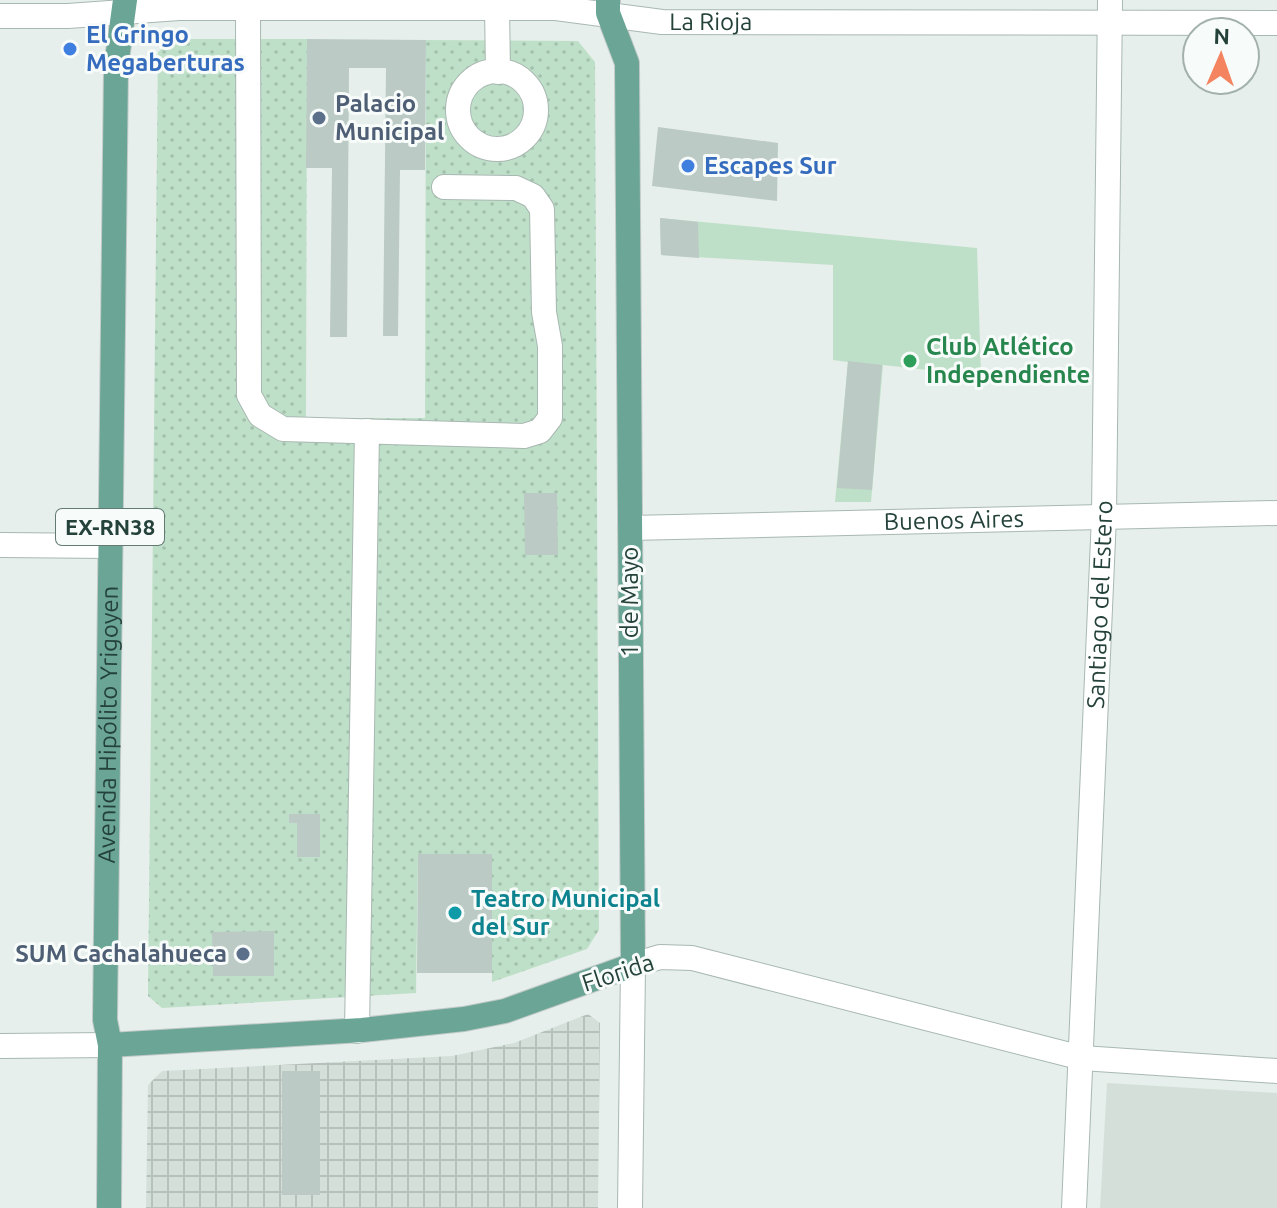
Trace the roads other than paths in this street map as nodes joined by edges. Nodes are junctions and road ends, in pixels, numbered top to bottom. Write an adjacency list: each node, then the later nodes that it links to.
1 (125, 5): 3 (street, La Rioja); 6 (street, La Rioja); 17 (main road, Avenida Hipólito Yrigoyen / EX-RN38)
2 (608, 7): 4 (street, La Rioja); 5 (street, La Rioja); 15 (main road, 1 de Mayo)
3 (248, 8): 4 (street, La Rioja); 12 (street)
4 (497, 8): 8 (street)
5 (1110, 12): 7 (street, La Rioja); 14 (street, Santiago del Estero)
6 (0, 16)
7 (1277, 23)
8 (498, 72): 9 (street); 9 (street)
9 (499, 149): 11 (street)
10 (444, 187): 11 (street)
11 (500, 188): 12 (street)
12 (367, 431): 19 (street)
13 (1277, 513): 14 (street, Buenos Aires)
14 (1104, 516): 15 (street, Buenos Aires); 22 (street, Santiago del Estero)
15 (630, 528): 18 (main road, 1 de Mayo)
16 (0, 545): 17 (street)
17 (110, 546): 20 (main road, Avenida Hipólito Yrigoyen / EX-RN38)
18 (633, 965): 19 (main road, Florida); 22 (street, Florida); 25 (street, 1 de Mayo)
19 (357, 1031): 20 (main road, Florida)
20 (110, 1045): 21 (street, Florida); 24 (main road, Avenida Hipólito Yrigoyen / EX-RN38)
21 (0, 1046)
22 (1082, 1058): 23 (street, Florida); 26 (street, Santiago del Estero)
23 (1277, 1071)
24 (109, 1208)
25 (630, 1208)
26 (1074, 1208)

